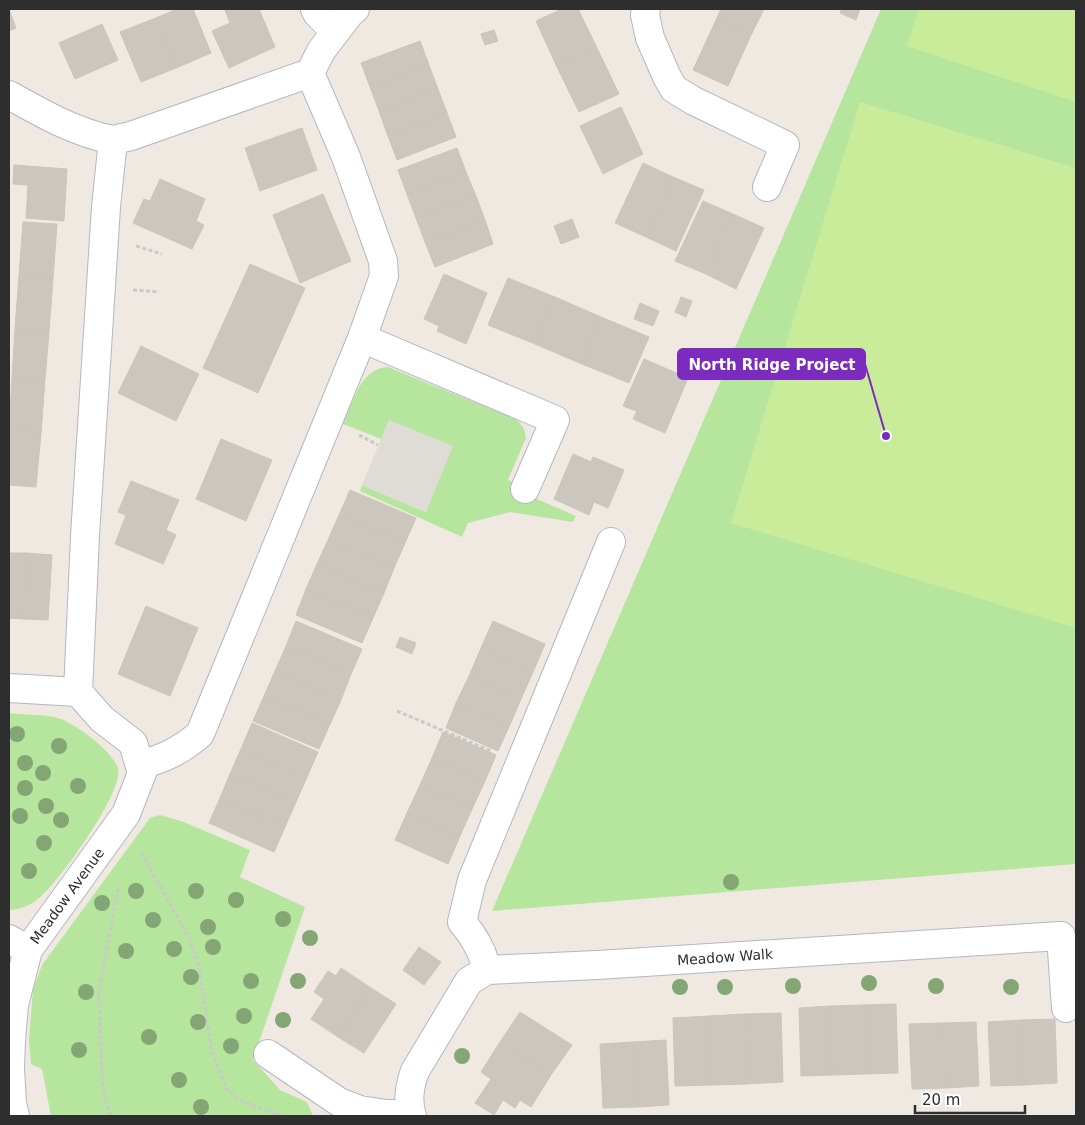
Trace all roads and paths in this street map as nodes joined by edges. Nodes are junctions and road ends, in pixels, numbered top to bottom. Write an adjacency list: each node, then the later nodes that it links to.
1 (315, 9): 4 (street)
2 (355, 9): 4 (street)
3 (646, 9): 8 (street)
4 (335, 32): 5 (street)
5 (310, 73): 7 (street); 13 (street)
6 (9, 96): 7 (street)
7 (112, 140): 17 (street)
8 (767, 187)
9 (131, 245): 10 (path)
10 (162, 254)
11 (130, 290): 12 (path)
12 (159, 292)
13 (362, 338): 14 (street); 20 (street)
14 (525, 489)
15 (611, 542): 19 (street)
16 (9, 688): 17 (street)
17 (78, 692): 20 (street)
18 (396, 711): 19 (path)
19 (520, 762): 24 (street)
20 (141, 769): 21 (street, Meadow Avenue)
21 (126, 814): 23 (street, Meadow Avenue); 30 (path)
22 (119, 879): 29 (path)
23 (19, 945): 28 (street, Meadow Avenue)
24 (487, 970): 25 (street, Meadow Walk); 27 (street)
25 (1066, 1008)
26 (268, 1054): 27 (street)
27 (412, 1115)
28 (15, 1116)
29 (112, 1116)
30 (283, 1116)

